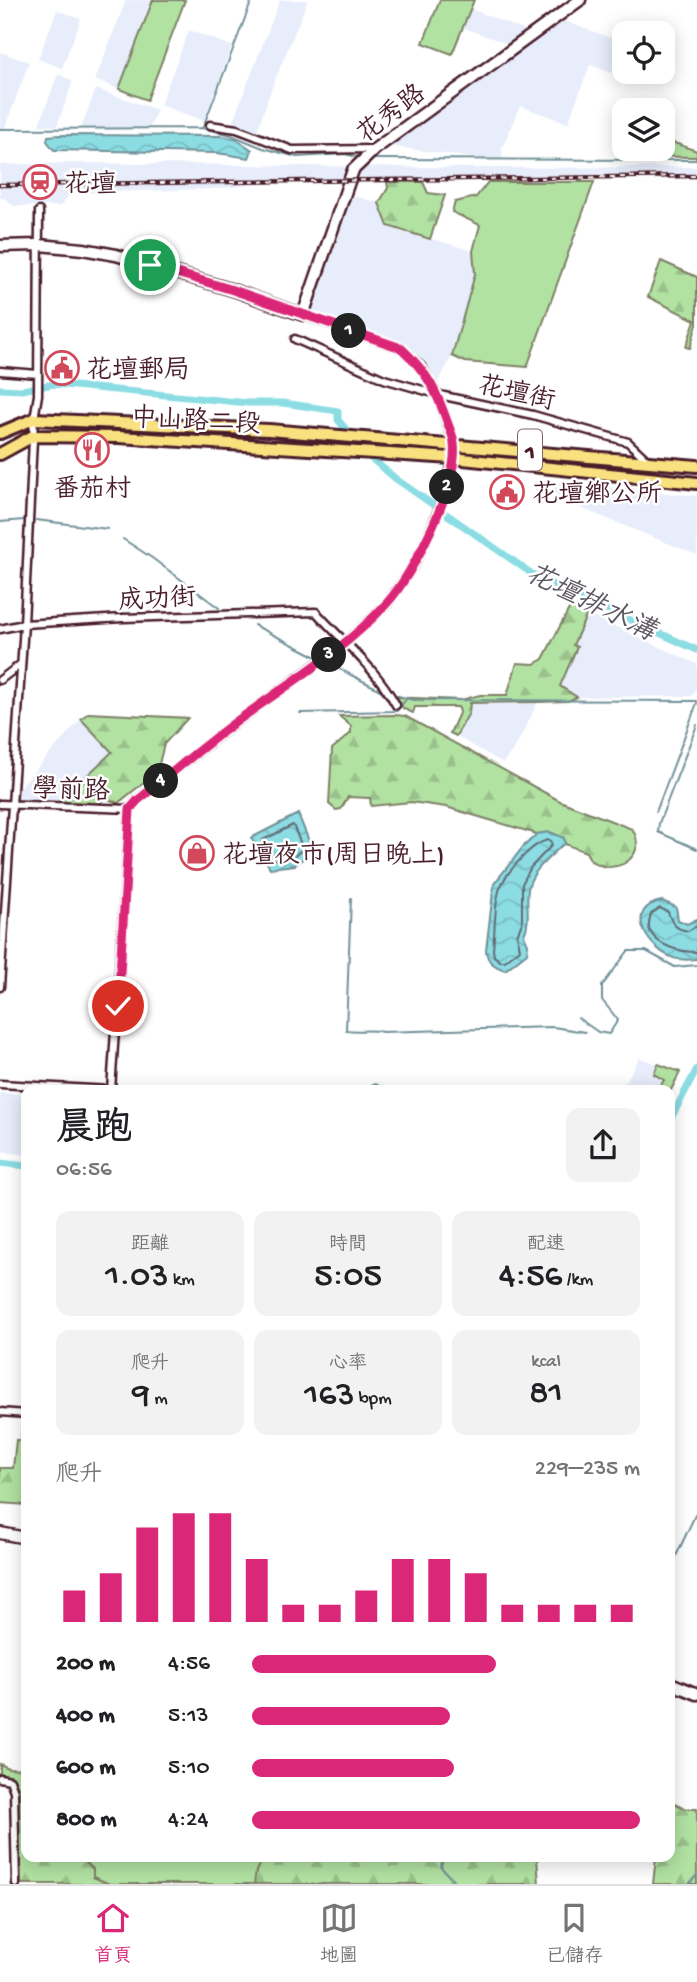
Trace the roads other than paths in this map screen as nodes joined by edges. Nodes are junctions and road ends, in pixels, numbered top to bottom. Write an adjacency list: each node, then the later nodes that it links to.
1 (580, 0): 3 (street, 花秀路)
2 (210, 125): 3 (street)
3 (375, 149): 7 (street, 花秀路)
4 (38, 211): 5 (street)
5 (38, 245): 6 (street); 7 (street); 10 (street)
6 (0, 246)
7 (303, 315): 11 (street)
8 (295, 339): 11 (street, 花壇街)
9 (0, 371): 10 (street)
10 (38, 374): 12 (street)
11 (438, 394): 15 (street); 18 (street, 花壇街)
12 (34, 419): 13 (main road, 1); 14 (street); 15 (main road, 中山路二段 / 1)
13 (0, 433)
14 (33, 436): 16 (main road, 1); 17 (main road, 中山路二段 / 1); 21 (street)
15 (454, 444): 17 (street); 18 (main road, 1)
16 (0, 454)
17 (453, 458): 20 (main road, 1); 23 (street, 學前路)
18 (647, 461): 19 (main road, 1)
19 (697, 466)
20 (697, 483)
21 (24, 624): 22 (street, 成功街); 23 (street, 成功街); 24 (street)
22 (0, 629)
23 (345, 643): 26 (street); 29 (street, 學前路)
24 (21, 664): 25 (street); 28 (street)
25 (0, 680)
26 (396, 705)
27 (0, 804): 28 (street, 學前路)
28 (11, 805): 29 (street, 學前路); 30 (street)
29 (130, 809): 32 (street)
30 (0, 988)
31 (0, 1084): 33 (street)
32 (111, 1085)
33 (21, 1086)
34 (0, 1412): 35 (street)
35 (21, 1414)
36 (0, 1533): 37 (street)
37 (21, 1537)
38 (675, 1685): 39 (street)
39 (697, 1693)
40 (0, 1778): 41 (street)
41 (16, 1884)

